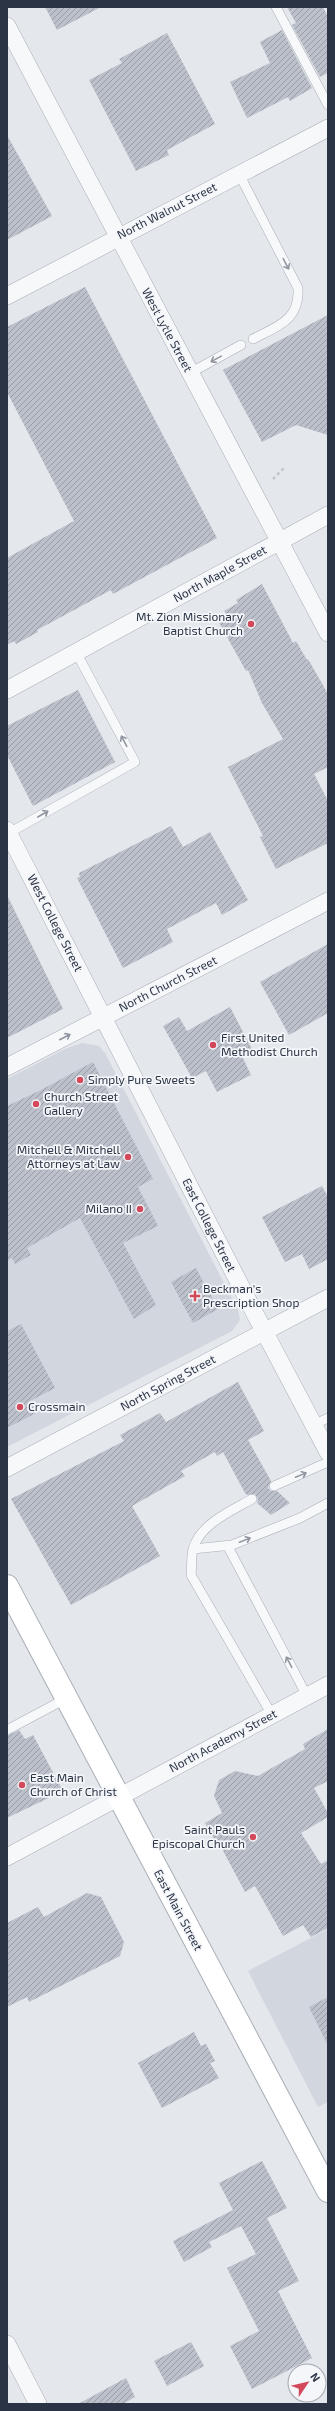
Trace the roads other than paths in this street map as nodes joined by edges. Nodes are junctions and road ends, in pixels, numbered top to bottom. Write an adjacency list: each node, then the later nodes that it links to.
1 (276, 7): 3 (lane)
2 (7, 26): 6 (street, West Lytle Street)
3 (328, 105)
4 (328, 128): 5 (street, North Walnut Street)
5 (238, 174): 6 (street, North Walnut Street); 8 (lane, one-way to 8)
6 (118, 237): 7 (street, North Walnut Street); 10 (street, West Lytle Street)
7 (7, 296)
8 (253, 339)
9 (241, 345): 10 (lane, one-way to 10)
10 (190, 374): 12 (street, West Lytle Street)
11 (328, 515): 12 (street, North Maple Street)
12 (278, 542): 13 (street, West Lytle Street); 14 (street, North Maple Street)
13 (328, 633)
14 (76, 652): 15 (street, North Maple Street); 16 (lane, one-way to 14)
15 (7, 690)
16 (8, 832): 18 (street, West College Street)
17 (328, 901): 18 (street, North Church Street)
18 (104, 1017): 19 (street, North Church Street, one-way to 18); 21 (street, East College Street)
19 (7, 1067)
20 (328, 1298): 21 (street, North Spring Street)
21 (264, 1332): 22 (street, East College Street); 25 (street, North Spring Street)
22 (321, 1422): 23 (street, East College Street)
23 (328, 1452)
24 (328, 1462): 26 (lane, one-way to 24)
25 (7, 1468)
26 (274, 1486)
27 (252, 1499): 30 (lane)
28 (328, 1503): 29 (lane, one-way to 28)
29 (227, 1545): 30 (lane); 33 (lane, one-way to 29)
30 (193, 1549): 35 (lane)
31 (7, 1586): 34 (street, East Main Street)
32 (328, 1685): 33 (street, North Academy Street)
33 (307, 1696): 35 (street, North Academy Street)
34 (67, 1698): 36 (lane); 37 (street, East Main Street)
35 (272, 1715): 37 (street, North Academy Street)
36 (7, 1730)
37 (119, 1797): 38 (street, North Academy Street); 39 (street, East Main Street)
38 (7, 1857)
39 (326, 2183)
40 (7, 2344): 41 (street)
41 (38, 2404)

